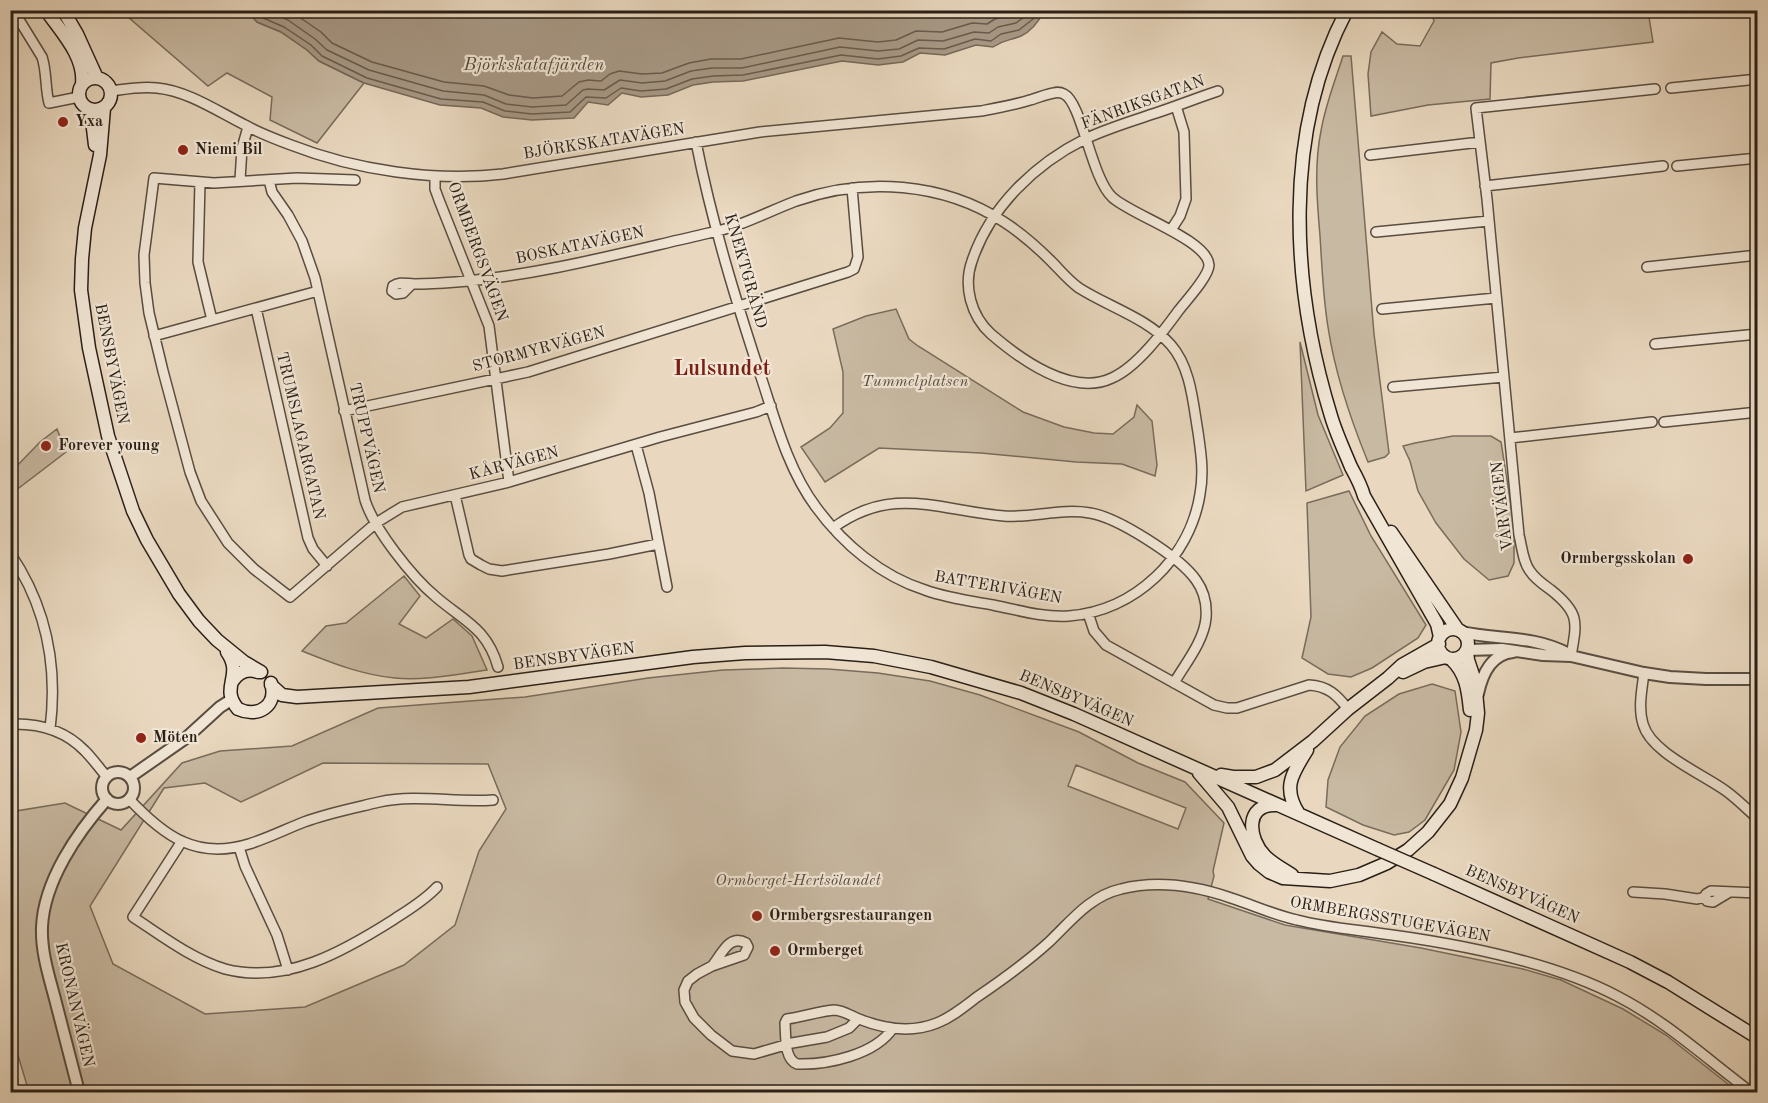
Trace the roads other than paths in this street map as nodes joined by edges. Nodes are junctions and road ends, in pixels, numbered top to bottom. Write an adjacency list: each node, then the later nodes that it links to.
1 (13, 10): 12 (street)
2 (46, 10): 7 (main road)
3 (63, 10): 5 (main road)
4 (1347, 10): 63 (main road)
5 (97, 78): 7 (main road); 10 (main road)
6 (1758, 79): 8 (street)
7 (82, 84): 12 (main road)
8 (1671, 88)
9 (1656, 89): 19 (street, VÅRVÄGEN)
10 (111, 91): 14 (main road); 16 (street, BJÖRKSKATAVÄGEN)
11 (1218, 92): 13 (street, FÄNRIKSGATAN)
12 (79, 97): 15 (main road)
13 (1176, 106): 17 (street, FÄNRIKSGATAN); 34 (street)
14 (104, 108): 15 (main road); 24 (main road, BENSBYVÄGEN)
15 (87, 109): 24 (main road, BENSBYVÄGEN)
16 (248, 127): 25 (street, BJÖRKSKATAVÄGEN); 26 (street)
17 (1086, 139): 18 (street, BJÖRKSKATAVÄGEN); 32 (street, FÄNRIKSGATAN); 34 (street, BJÖRKSKATAVÄGEN)
18 (696, 142): 25 (street, BJÖRKSKATAVÄGEN); 35 (street, KNEKTGRÄND)
19 (1480, 142): 20 (street); 30 (street, VÅRVÄGEN)
20 (1370, 155)
21 (1758, 158): 23 (street)
22 (1663, 166): 30 (street)
23 (1677, 166)
24 (95, 173): 74 (main road, BENSBYVÄGEN)
25 (435, 176): 40 (street, ORMBERGSVÄGEN)
26 (240, 180): 27 (street); 29 (street)
27 (269, 180): 28 (street); 42 (street, TRUPPVÄGEN)
28 (355, 180)
29 (200, 182): 47 (street); 50 (street)
30 (1485, 186): 33 (street, VÅRVÄGEN)
31 (852, 188): 32 (street, BATTERIVÄGEN); 35 (street, BATTERIVÄGEN); 44 (street, STORMYRVÄGEN)
32 (994, 216): 48 (street, BATTERIVÄGEN); 48 (street, FÄNRIKSGATAN)
33 (1489, 221): 36 (street); 43 (street, VÅRVÄGEN)
34 (1171, 230): 38 (street, BJÖRKSKATAVÄGEN)
35 (717, 232): 40 (street, BOSKATAVÄGEN); 44 (street, KNEKTGRÄND)
36 (1376, 232)
37 (1758, 255): 39 (street)
38 (1206, 256): 48 (street, FÄNRIKSGATAN)
39 (1647, 267)
40 (470, 280): 41 (street, BOSKATAVÄGEN); 53 (street, ORMBERGSVÄGEN)
41 (412, 284)
42 (318, 291): 45 (street); 56 (street, TRUPPVÄGEN)
43 (1496, 298): 46 (street); 52 (street, VÅRVÄGEN)
44 (738, 307): 53 (street, STORMYRVÄGEN); 55 (street, KNEKTGRÄND)
45 (256, 308): 47 (street); 70 (street, TRUMSLAGARGATAN)
46 (1382, 309)
47 (212, 320): 50 (street)
48 (1159, 334): 69 (street, BATTERIVÄGEN)
49 (1758, 334): 51 (street)
50 (154, 336): 70 (street, KÅRVÄGEN)
51 (1655, 344)
52 (1504, 377): 54 (street); 60 (street, VÅRVÄGEN)
53 (497, 379): 56 (street, STORMYRVÄGEN); 62 (street, ORMBERGSVÄGEN)
54 (1393, 387)
55 (771, 406): 61 (street, KÅRVÄGEN); 66 (street, BATTERIVÄGEN)
56 (344, 411): 65 (street, TRUPPVÄGEN)
57 (1758, 412): 59 (street)
58 (1652, 422): 60 (street, VÅRVÄGEN)
59 (1664, 422)
60 (1510, 438): 78 (street, VÅRVÄGEN)
61 (636, 445): 62 (street, KÅRVÄGEN); 67 (street)
62 (509, 482): 64 (street, KÅRVÄGEN)
63 (1361, 487): 73 (main road); 75 (main road)
64 (455, 495): 65 (street, KÅRVÄGEN); 67 (street)
65 (376, 523): 70 (street, KÅRVÄGEN); 80 (street, TRUPPVÄGEN)
66 (833, 528): 69 (street); 72 (street, BATTERIVÄGEN)
67 (658, 544): 71 (street)
68 (10, 553): 94 (street)
69 (1173, 558): 72 (street, BATTERIVÄGEN); 86 (street)
70 (327, 566)
71 (667, 587)
72 (1088, 614): 86 (street)
73 (1460, 631): 75 (main road); 76 (main road); 78 (street)
74 (217, 640): 81 (main road, BENSBYVÄGEN); 85 (main road, BENSBYVÄGEN)
75 (1439, 641): 79 (main road); 83 (main road)
76 (1467, 650): 77 (street); 79 (main road); 89 (main road)
77 (1520, 651): 78 (street); 89 (street)
78 (1571, 656): 82 (street)
79 (1449, 658): 83 (main road); 96 (main road)
80 (498, 668)
81 (261, 672): 85 (main road); 87 (main road)
82 (1644, 673): 84 (street); 105 (street)
83 (1388, 678): 91 (main road)
84 (1758, 679)
85 (232, 682): 90 (main road)
86 (1174, 683): 91 (street)
87 (271, 684): 88 (main road, BENSBYVÄGEN); 92 (main road)
88 (321, 696): 92 (main road, BENSBYVÄGEN); 97 (main road, BENSBYVÄGEN)
89 (1477, 696): 96 (main road)
90 (231, 700): 92 (main road); 99 (street)
91 (1348, 709): 95 (main road)
92 (259, 711)
93 (10, 724): 94 (street)
94 (50, 729): 98 (street)
95 (1313, 741): 97 (main road); 104 (main road)
96 (1472, 741): 108 (main road)
97 (1185, 764): 103 (main road, BENSBYVÄGEN); 108 (main road)
98 (107, 777): 99 (street); 100 (street)
99 (130, 777): 101 (street)
100 (107, 799): 101 (street); 118 (street, KRONANVÄGEN)
101 (129, 800): 106 (street)
102 (493, 800): 107 (street)
103 (1278, 805): 104 (main road, BENSBYVÄGEN); 108 (main road)
104 (1299, 814): 116 (main road, BENSBYVÄGEN, bridge)
105 (1758, 819)
106 (182, 842): 107 (street); 113 (street)
107 (238, 847): 113 (street)
108 (1296, 878)
109 (437, 887): 113 (street)
110 (1633, 892): 111 (street)
111 (1758, 894)
112 (712, 966): 117 (street)
113 (288, 970)
114 (858, 1019): 115 (street, ORMBERGSSTUGEVÄGEN); 117 (street); 117 (street, ORMBERGSSTUGEVÄGEN)
115 (893, 1029): 117 (street); 119 (street, ORMBERGSSTUGEVÄGEN)
116 (1758, 1038)
117 (787, 1045)
118 (79, 1092)
119 (1751, 1092)

